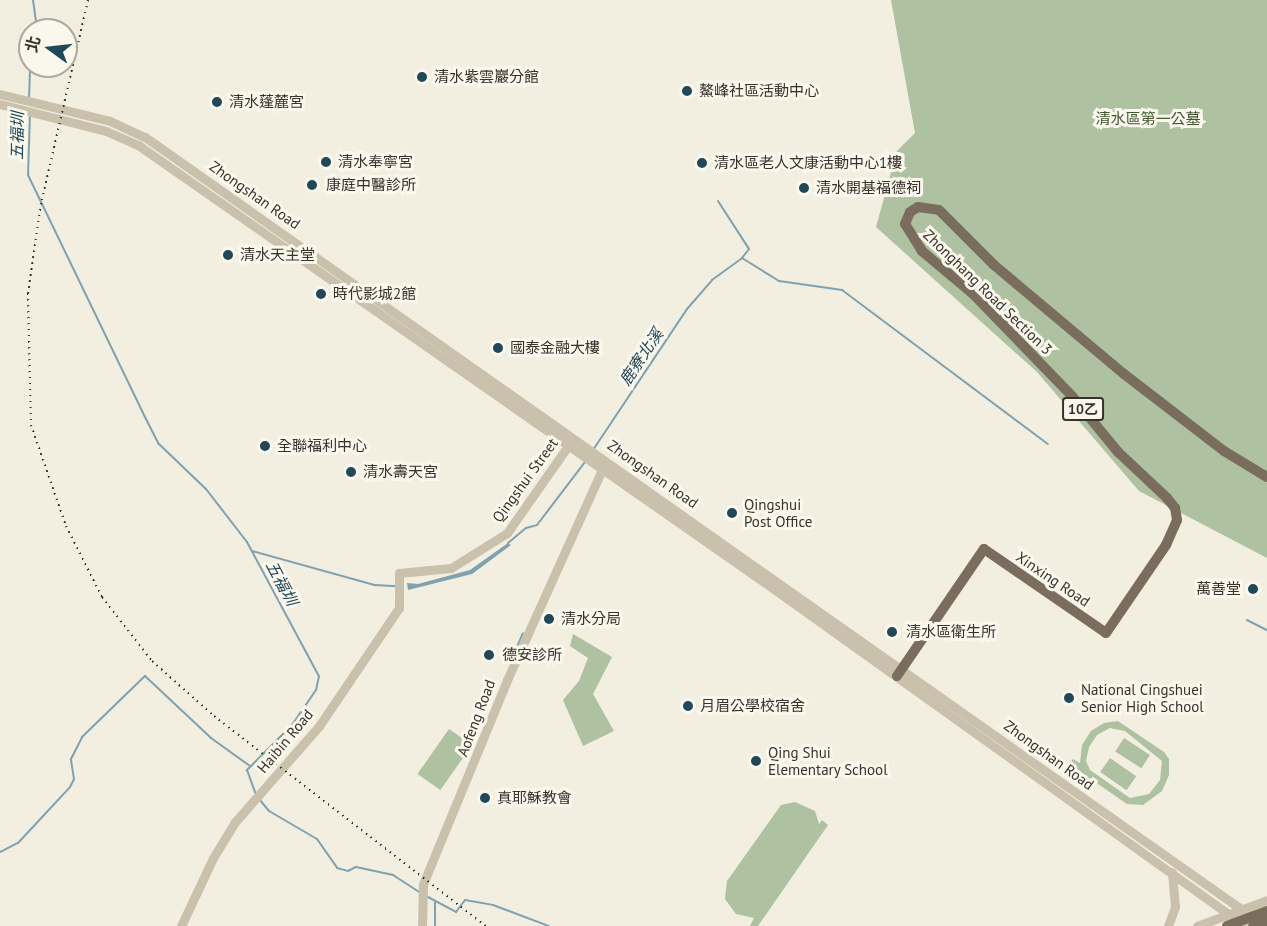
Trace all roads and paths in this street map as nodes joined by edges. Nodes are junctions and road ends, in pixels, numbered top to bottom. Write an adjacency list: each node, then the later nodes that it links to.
1 (0, 94): 3 (street, Zhongshan Road)
2 (0, 104): 3 (street, Zhongshan Road)
3 (571, 442): 4 (street, Zhongshan Road); 6 (street, Qingshui Street)
4 (605, 465): 8 (street, Zhongshan Road); 16 (street, Aofeng Road)
5 (1267, 477): 7 (main road, Zhonghang Road Section 3 / 10乙)
6 (399, 573): 15 (street, Haibin Road)
7 (1106, 633): 8 (main road, Xinxing Road / 10乙)
8 (900, 672): 9 (street, Zhongshan Road); 11 (street, Zhongshan Road)
9 (1172, 872): 13 (street, Zhongshan Road); 17 (street)
10 (1267, 900): 11 (street)
11 (1242, 909): 13 (street); 22 (street, Zhongshan Road)
12 (1267, 910): 19 (main road, bridge)
13 (1229, 914): 18 (street); 20 (street, Zhongshan Road)
14 (1267, 921): 21 (main road, bridge)
15 (181, 926)
16 (422, 926)
17 (1168, 926)
18 (1197, 926)
19 (1227, 926)
20 (1245, 926)
21 (1253, 926)
22 (1265, 926)

